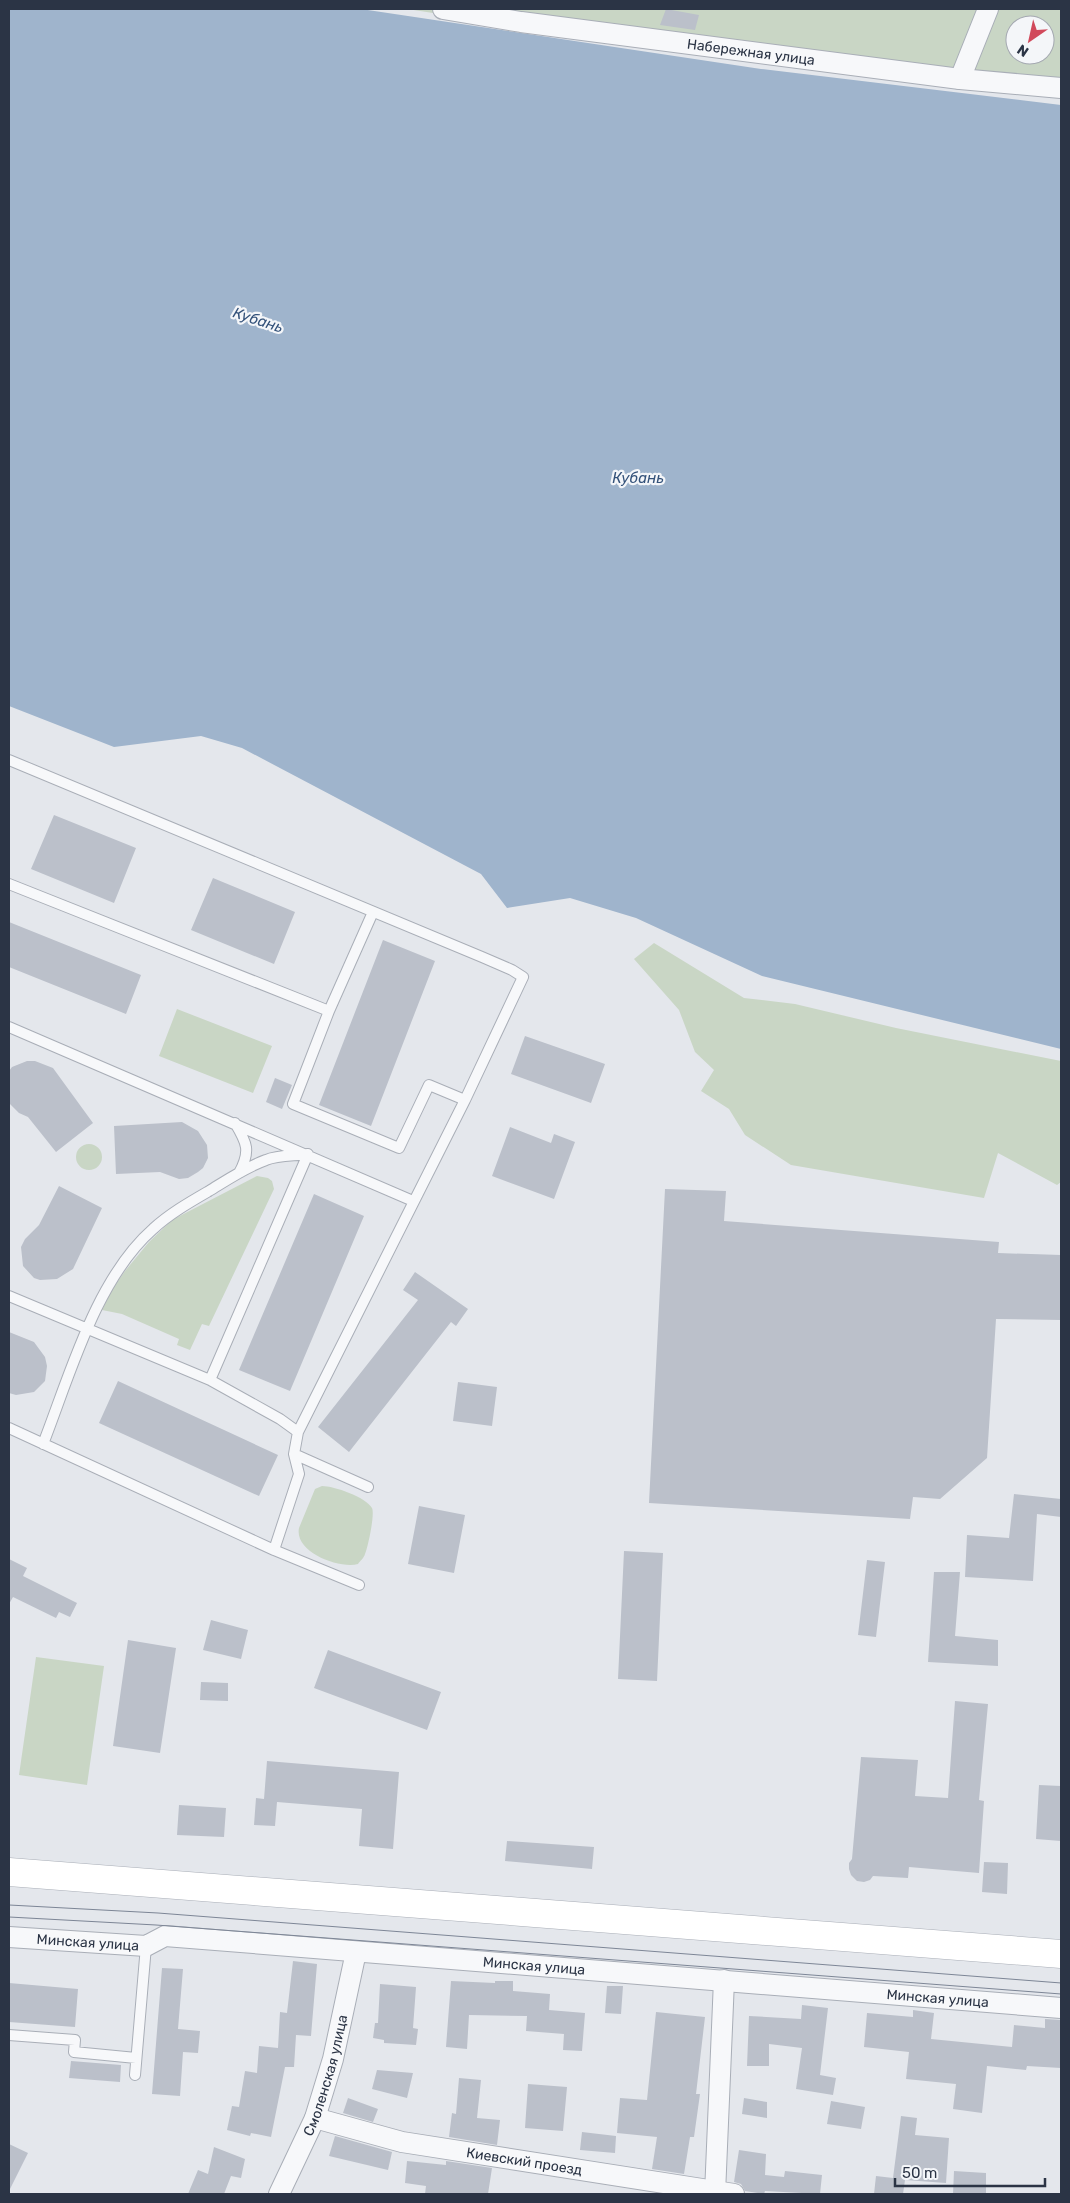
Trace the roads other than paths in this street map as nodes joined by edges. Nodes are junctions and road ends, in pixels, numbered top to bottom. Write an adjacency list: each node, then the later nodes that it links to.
1 (443, 9): 3 (street, Набережная улица)
2 (988, 9): 3 (street)
3 (960, 79): 4 (street, Набережная улица)
4 (1061, 88)
5 (9, 760): 7 (lane)
6 (9, 884): 8 (lane)
7 (374, 912): 8 (lane); 10 (lane)
8 (329, 1011): 10 (lane)
9 (9, 1027): 11 (lane)
10 (465, 1100): 14 (lane)
11 (235, 1123): 12 (lane); 13 (lane)
12 (308, 1154): 13 (lane); 14 (lane); 17 (lane)
13 (239, 1174): 16 (lane)
14 (413, 1201): 19 (lane)
15 (9, 1296): 16 (lane)
16 (88, 1329): 17 (lane); 20 (lane)
17 (210, 1380): 19 (lane)
18 (9, 1428): 20 (lane)
19 (298, 1432): 21 (lane)
20 (43, 1444): 23 (lane)
21 (294, 1454): 22 (lane); 23 (lane)
22 (368, 1487)
23 (274, 1550): 24 (lane)
24 (360, 1585)
25 (9, 1872): 29 (main road)
26 (9, 1937): 27 (street, Минская улица)
27 (146, 1946): 28 (street, Минская улица); 33 (lane)
28 (356, 1952): 30 (street, Минская улица); 35 (street, Смоленская улица)
29 (1061, 1954)
30 (724, 1980): 31 (street, Минская улица); 36 (street)
31 (1061, 2008)
32 (9, 2035): 33 (lane)
33 (136, 2058): 34 (lane)
34 (135, 2075)
35 (315, 2118): 36 (street, Киевский проезд); 37 (street, Смоленская улица)
36 (721, 2193)
37 (279, 2194)

